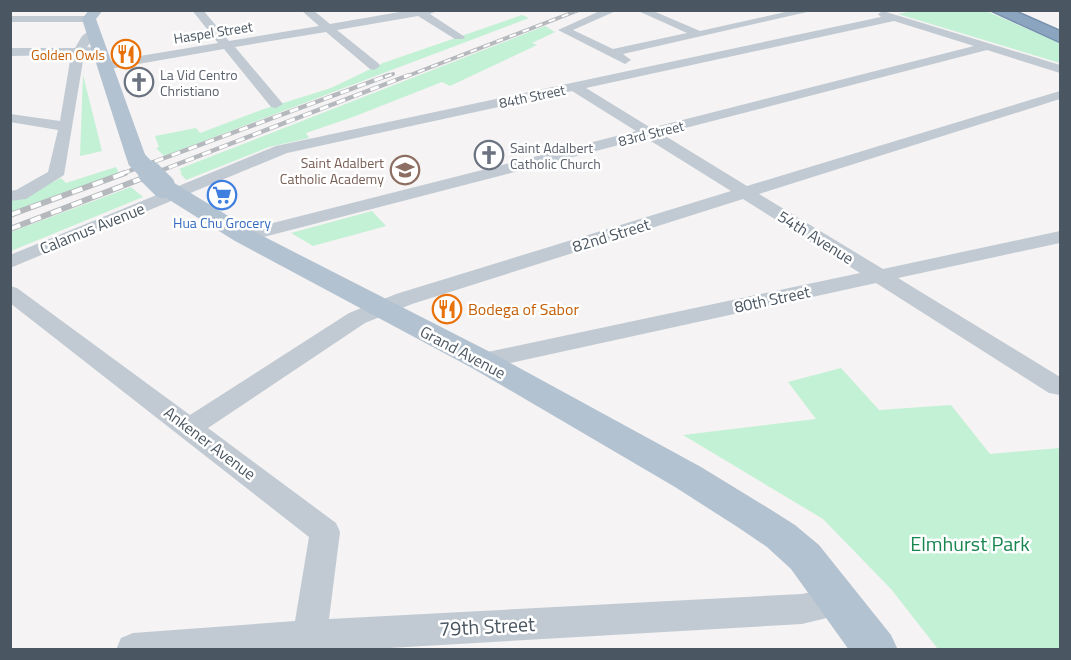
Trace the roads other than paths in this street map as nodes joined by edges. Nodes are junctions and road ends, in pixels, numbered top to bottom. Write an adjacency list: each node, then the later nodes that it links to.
1 (197, 10): 24 (street)
2 (306, 10): 18 (street)
3 (434, 10): 12 (street, Haspel Street)
4 (613, 10): 29 (street)
5 (641, 10): 21 (street)
6 (756, 10): 14 (street)
7 (811, 10): 14 (street)
8 (873, 10): 15 (street)
9 (997, 10): 23 (highway)
10 (1015, 10): 19 (highway)
11 (1035, 10): 17 (highway)
12 (418, 12): 18 (street, Haspel Street); 22 (street)
13 (10, 18): 16 (street)
14 (777, 18): 20 (street); 21 (street)
15 (896, 18): 20 (street, 84th Street); 25 (street)
16 (93, 20): 27 (street); 30 (main road, Grand Avenue)
17 (1060, 20)
18 (328, 28): 24 (street, Haspel Street); 31 (street)
19 (1060, 28)
20 (822, 34): 28 (street, 84th Street)
21 (699, 35): 28 (street); 29 (street)
22 (459, 37)
23 (1060, 37)
24 (226, 46): 30 (street, Haspel Street); 36 (street)
25 (989, 46): 32 (street); 39 (street, 83rd Street)
26 (10, 52): 27 (street, Haspel Street)
27 (78, 52): 30 (street, Haspel Street); 38 (street)
28 (739, 52): 33 (street, 84th Street)
29 (612, 53): 33 (street)
30 (101, 58): 40 (main road, Grand Avenue, bridge)
31 (374, 66)
32 (1060, 69)
33 (647, 72): 34 (street, 84th Street)
34 (575, 87): 39 (street, 54th Avenue); 40 (street, 84th Street)
35 (1058, 95): 41 (street, 82nd Street)
36 (276, 104)
37 (10, 118): 38 (street)
38 (66, 127): 42 (street)
39 (649, 133): 41 (street, 54th Avenue); 43 (street, 83rd Street)
40 (168, 190): 43 (main road, Grand Avenue); 45 (street, Calamus Avenue)
41 (746, 193): 46 (street, 54th Avenue); 48 (street, 82nd Street)
42 (10, 196)
43 (244, 236): 48 (main road, Grand Avenue)
44 (1060, 237): 46 (street, 80th Street)
45 (10, 261)
46 (879, 276): 49 (street, 80th Street); 50 (street, 54th Avenue)
47 (10, 292): 51 (street, Ankener Avenue)
48 (381, 308): 49 (main road, Grand Avenue); 51 (street, 82nd Street)
49 (483, 362): 52 (main road, Grand Avenue)
50 (1058, 387)
51 (189, 428): 53 (street, Ankener Avenue)
52 (840, 601): 53 (street, 79th Street); 55 (main road, Grand Avenue)
53 (310, 636): 54 (street, 79th Street)
54 (133, 650)
55 (876, 650)

